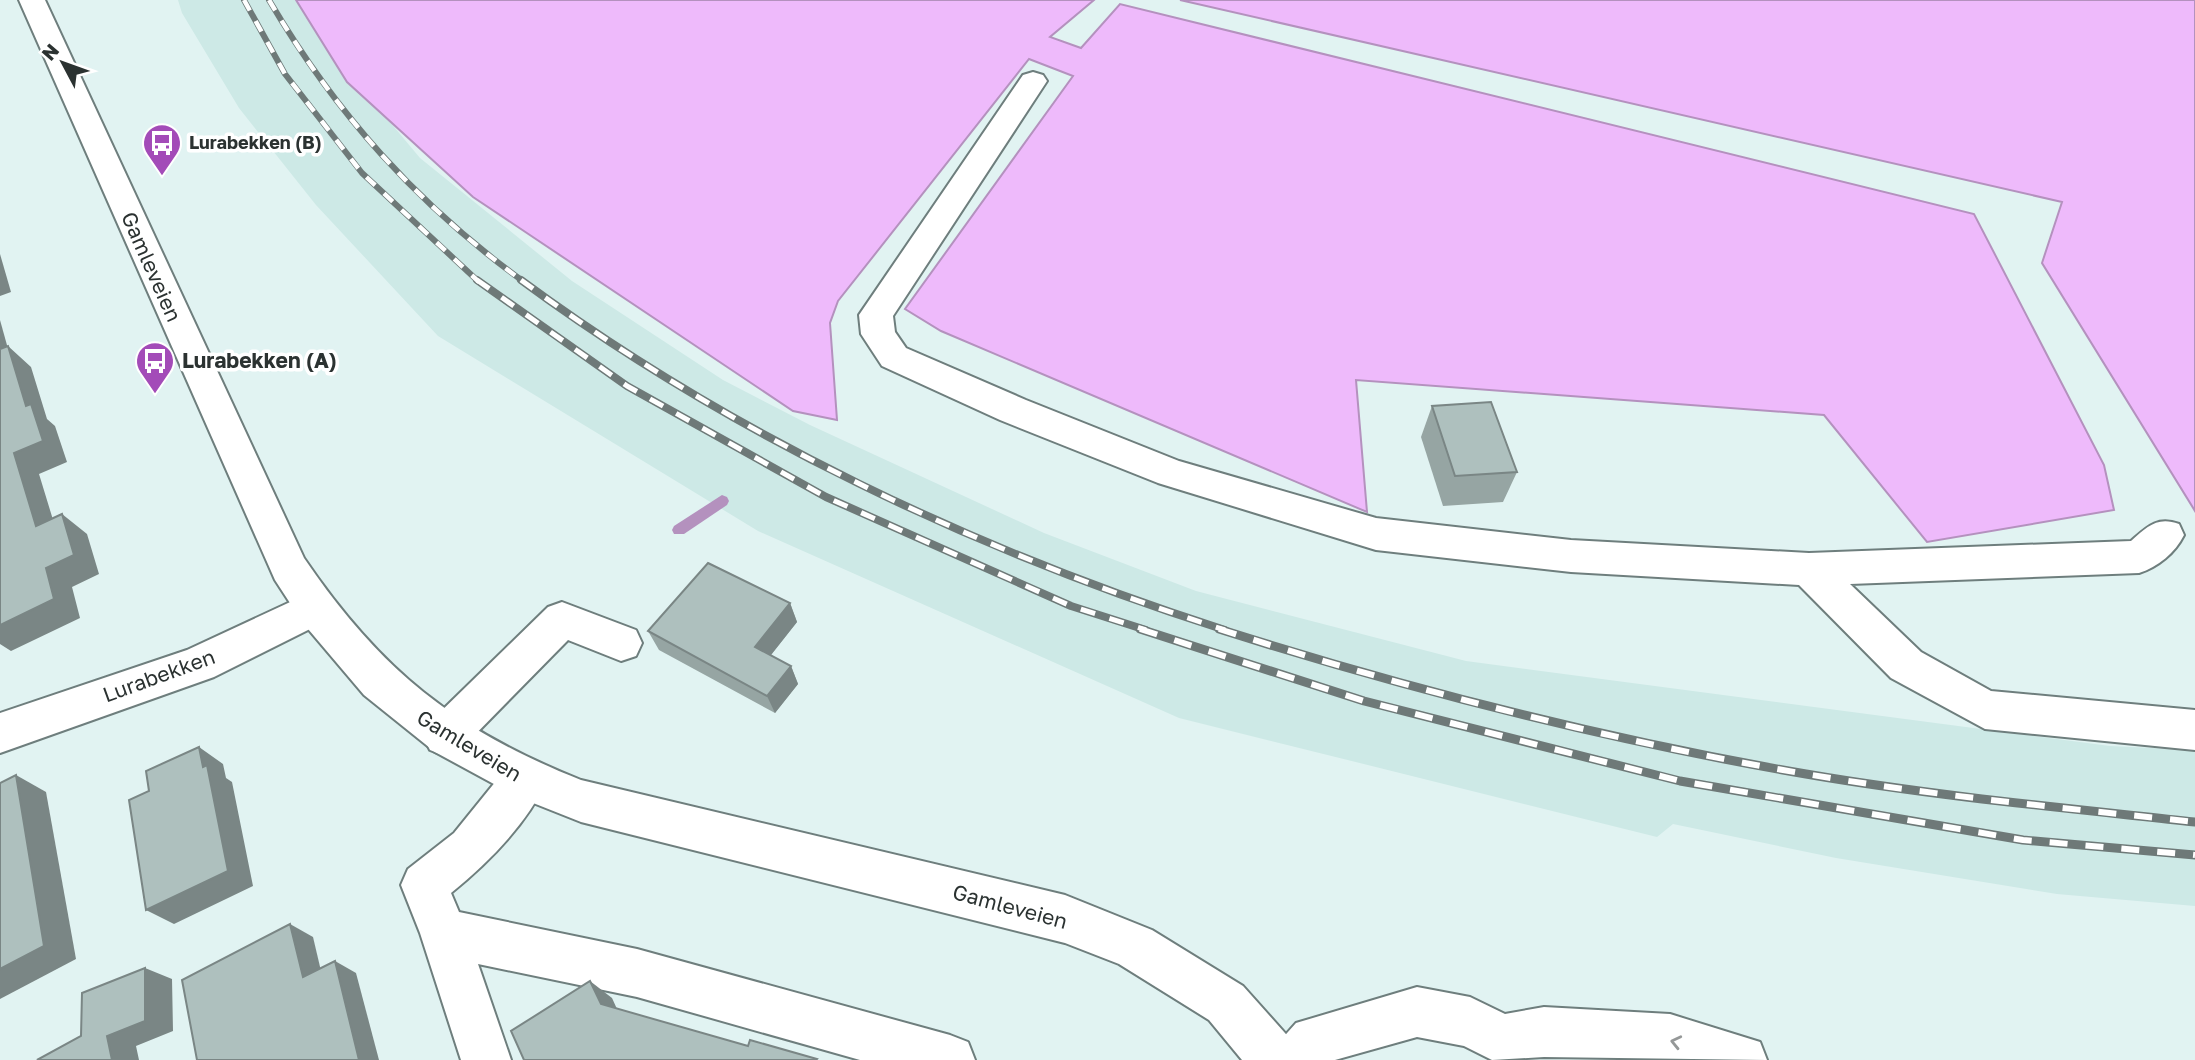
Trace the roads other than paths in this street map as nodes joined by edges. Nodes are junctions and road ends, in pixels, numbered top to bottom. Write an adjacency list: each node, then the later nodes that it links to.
1 (32, 0): 5 (main road, Gamleveien)
2 (1033, 82): 4 (main road)
3 (2165, 535): 4 (main road)
4 (1809, 569): 7 (main road)
5 (314, 608): 8 (main road, Lurabekken); 9 (main road, Gamleveien)
6 (621, 643): 9 (main road)
7 (2195, 730)
8 (0, 733)
9 (445, 736): 10 (main road, Gamleveien)
10 (526, 780): 11 (main road); 15 (main road, Gamleveien)
11 (444, 933): 13 (main road); 14 (main road)
12 (1529, 1048): 16 (main road); 17 (main road, one-way to 12)
13 (486, 1060)
14 (950, 1060)
15 (1275, 1060)
16 (1297, 1060)
17 (1742, 1060)

